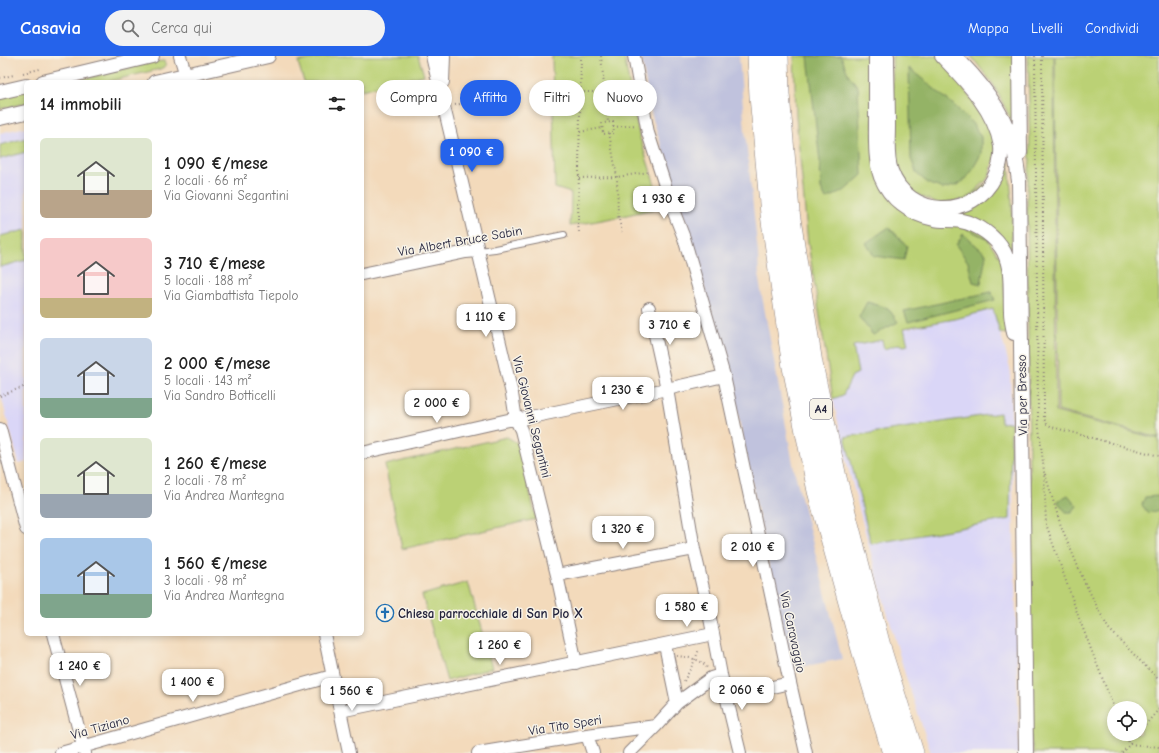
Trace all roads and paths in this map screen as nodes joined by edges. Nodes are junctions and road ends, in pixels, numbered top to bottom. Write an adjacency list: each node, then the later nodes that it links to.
1 (152, 56): 19 (street)
2 (180, 56): 18 (street)
3 (268, 56): 18 (street)
4 (432, 56): 21 (street, Via Giovanni Segantini)
5 (444, 56): 22 (street)
6 (581, 56): 23 (path)
7 (601, 56): 24 (path)
8 (634, 56): 25 (street, Via Caravaggio)
9 (758, 56): 97 (highway, A4)
10 (778, 56): 98 (highway, A4)
11 (876, 56): 50 (street)
12 (887, 56): 13 (street)
13 (942, 56)
14 (954, 56): 43 (street, Via per Bresso)
15 (1019, 56): 43 (street)
16 (1035, 56): 55 (path)
17 (1042, 56): 56 (path)
18 (187, 78): 20 (street)
19 (51, 80)
20 (171, 80)
21 (438, 80)
22 (444, 80)
23 (580, 80)
24 (604, 80)
25 (638, 80)
26 (24, 86): 27 (street)
27 (0, 92)
28 (24, 112): 33 (street)
29 (447, 116): 47 (street, Via Giovanni Segantini)
30 (580, 116): 38 (path)
31 (607, 116): 34 (path)
32 (645, 116): 35 (street, Via Caravaggio)
33 (0, 118)
34 (608, 122): 36 (path); 37 (path)
35 (646, 123): 36 (path); 40 (street, Via Caravaggio)
36 (613, 127): 39 (path)
37 (602, 128): 38 (path); 39 (path)
38 (580, 132): 42 (path)
39 (609, 133): 41 (path)
40 (660, 172): 41 (path); 51 (street, Via Caravaggio)
41 (617, 177): 42 (path); 45 (path)
42 (579, 178): 44 (path)
43 (1019, 181): 50 (street, Via per Bresso)
44 (579, 232)
45 (622, 232)
46 (564, 235): 47 (lane, Via Albert Bruce Sabin)
47 (478, 251): 48 (street, Via Albert Bruce Sabin); 57 (street, Via Giovanni Segantini)
48 (364, 274)
49 (649, 308): 53 (street)
50 (1021, 370): 99 (street, Via per Bresso)
51 (724, 376): 53 (street); 76 (street, Via Caravaggio)
52 (24, 386): 54 (path)
53 (667, 390): 57 (street); 63 (street)
54 (0, 396)
55 (1038, 419): 56 (path); 61 (path)
56 (1044, 419): 60 (path)
57 (516, 420): 59 (street); 64 (street, Via Giovanni Segantini)
58 (0, 429): 62 (street)
59 (364, 453)
60 (1159, 456)
61 (1044, 470): 75 (path); 79 (path)
62 (24, 521)
63 (694, 549): 64 (street); 65 (street)
64 (557, 575): 72 (street, Via Giovanni Segantini)
65 (713, 634): 68 (street); 74 (street)
66 (54, 636): 89 (street)
67 (324, 636): 73 (street)
68 (699, 637): 69 (street); 71 (path)
69 (665, 645): 72 (street); 80 (street)
70 (675, 655): 71 (path)
71 (695, 660): 74 (path); 77 (path)
72 (576, 663): 82 (street)
73 (332, 676): 82 (street); 89 (street, Via Tiziano)
74 (716, 676): 78 (street); 80 (street)
75 (1159, 680)
76 (790, 683): 78 (street); 96 (street, Via Caravaggio)
77 (682, 685)
78 (726, 697): 95 (street)
79 (1111, 701)
80 (677, 703): 84 (street)
81 (1159, 709): 83 (path)
82 (340, 711): 91 (street)
83 (1147, 723)
84 (656, 726): 85 (street, Via Tito Speri); 94 (street)
85 (587, 735): 92 (street, Via Tito Speri); 93 (street)
86 (1128, 741): 87 (path)
87 (1130, 744): 88 (path); 100 (path)
88 (1159, 747)
89 (84, 749): 90 (street, Via Tiziano)
90 (60, 753)
91 (348, 753)
92 (478, 753)
93 (593, 753)
94 (629, 753)
95 (740, 753)
96 (806, 753)
97 (893, 753)
98 (913, 753)
99 (1026, 753)
100 (1122, 753)

